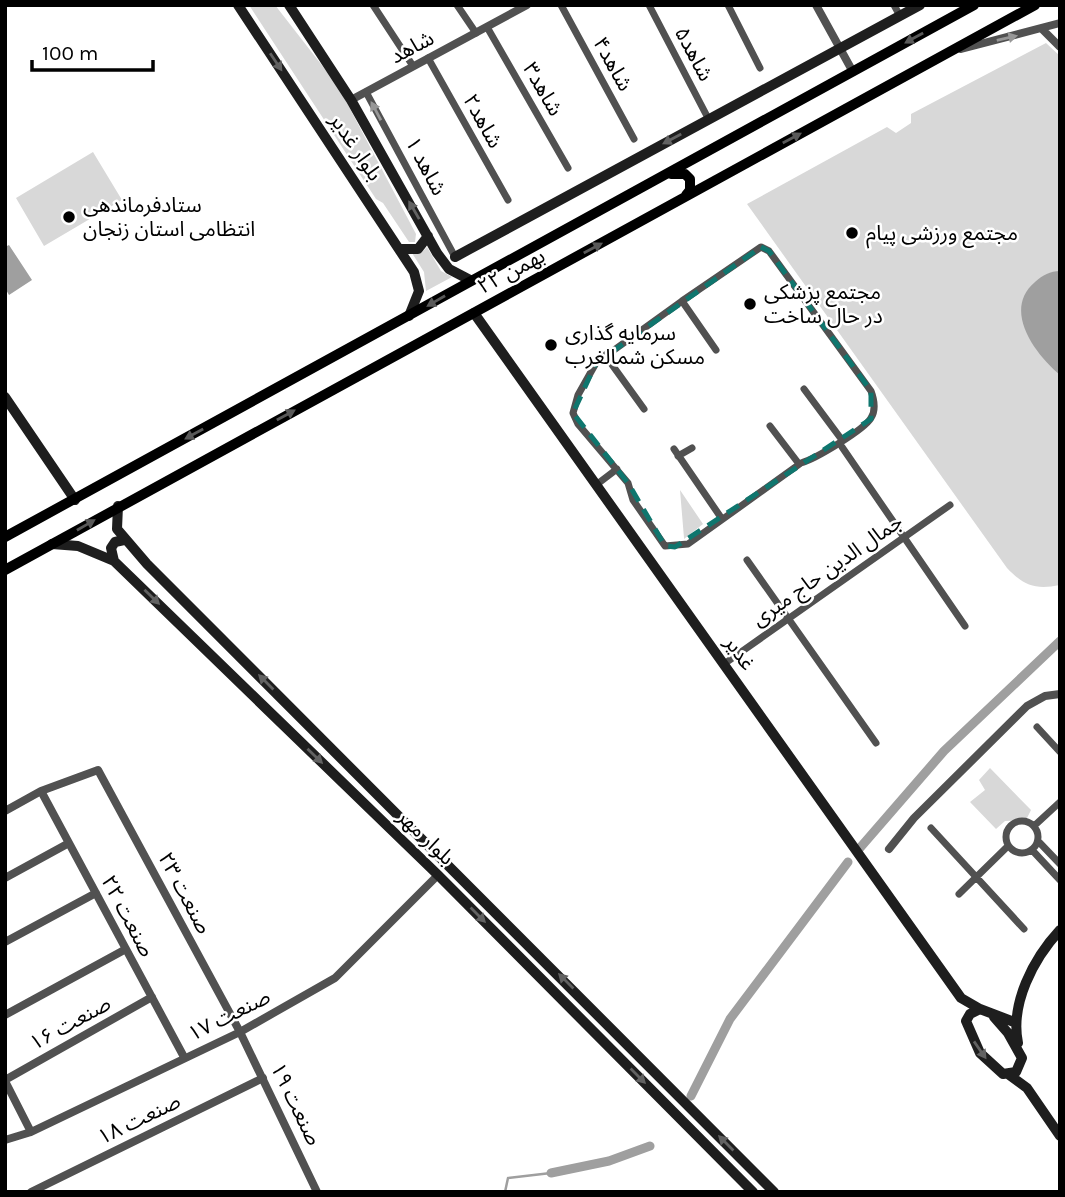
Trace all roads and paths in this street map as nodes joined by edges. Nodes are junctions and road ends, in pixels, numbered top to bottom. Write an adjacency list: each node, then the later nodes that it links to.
1 (238, 5): 35 (main road, بلوار غدیر, one-way to 35)
2 (289, 5): 27 (main road, بلوار غدیر)
3 (373, 5): 23 (street)
4 (457, 5): 18 (street)
5 (527, 5): 16 (street, شاهد)
6 (561, 5): 29 (street, شاهد۴)
7 (649, 5): 28 (street, شاهد۵)
8 (728, 5): 24 (street)
9 (816, 5): 20 (street)
10 (894, 5): 14 (street)
11 (920, 5): 14 (main road)
12 (974, 5): 25 (highway, ۲۲ بهمن, one-way to 25)
13 (1035, 5): 21 (highway, ۲۲ بهمن)
14 (900, 16): 20 (main road)
15 (1060, 23): 17 (street)
16 (487, 27): 18 (street, شاهد); 30 (street, شاهد۳)
17 (1042, 29): 19 (street); 21 (street, one-way to 17)
18 (475, 33): 22 (street, شاهد)
19 (1060, 47)
20 (840, 49): 25 (street); 28 (main road)
21 (954, 50): 32 (highway, ۲۲ بهمن, one-way to 21)
22 (428, 58): 23 (street, شاهد); 33 (street, شاهد۲)
23 (413, 66): 26 (street, شاهد)
24 (760, 68)
25 (853, 72): 31 (highway, ۲۲ بهمن)
26 (366, 92): 27 (street, شاهد); 36 (street, شاهد ۱, one-way to 26)
27 (351, 100): 34 (main road, بلوار غدیر, one-way to 27)
28 (709, 120): 36 (main road, one-way to 36)
29 (634, 139)
30 (568, 168)
31 (667, 174): 32 (highway); 37 (highway, ۲۲ بهمن)
32 (686, 195): 39 (highway, ۲۲ بهمن, one-way to 32)
33 (508, 200)
34 (428, 236): 35 (main road); 37 (main road, بلوار غدیر)
35 (402, 249): 40 (main road, بلوار غدیر)
36 (455, 257)
37 (470, 280): 40 (highway, ۲۲ بهمن, one-way to 40)
38 (682, 301): 41 (street); 42 (street); 47 (street)
39 (474, 313): 51 (main road, غدیر); 54 (highway, ۲۲ بهمن, one-way to 39)
40 (409, 316): 52 (highway, ۲۲ بهمن, one-way to 52)
41 (716, 350)
42 (605, 355): 45 (street); 50 (street)
43 (804, 389): 47 (street)
44 (5, 397): 52 (main road)
45 (644, 409)
46 (770, 426): 49 (street)
47 (842, 443): 49 (street); 57 (street)
48 (692, 447): 55 (street)
49 (799, 464): 55 (street)
50 (617, 469): 51 (street); 55 (street)
51 (596, 485): 65 (main road, غدیر)
52 (75, 500): 56 (highway, ۲۲ بهمن)
53 (950, 505): 57 (street, جمال الدین حاج میری)
54 (118, 506): 58 (main road); 59 (highway, ۲۲ بهمن, one-way to 54)
55 (722, 519)
56 (5, 537)
57 (904, 537): 63 (street, جمال الدین حاج میری); 64 (street)
58 (124, 540): 61 (main road); 105 (main road, بلوار مهر, one-way to 58)
59 (52, 544): 61 (main road, بلوار مهر); 62 (highway, ۲۲ بهمن)
60 (747, 560): 63 (street)
61 (114, 561): 81 (main road, بلوار مهر, one-way to 81)
62 (5, 570)
63 (788, 619): 65 (street, جمال الدین حاج میری); 68 (street)
64 (965, 626)
65 (724, 664): 92 (main road, غدیر)
66 (1060, 694): 78 (street)
67 (1037, 727): 69 (street)
68 (876, 743)
69 (1060, 752)
70 (41, 791): 72 (street); 76 (street, صنعت ۲۲); 98 (street, صنعت ۲۳)
71 (1060, 802): 73 (street)
72 (5, 811)
73 (1034, 826): 75 (street); 77 (street)
74 (931, 828): 83 (street)
75 (1038, 841): 79 (street); 80 (street)
76 (69, 843): 82 (street); 85 (street, صنعت ۲۲)
77 (1008, 846): 79 (street); 83 (street)
78 (890, 849)
79 (1032, 850): 84 (street)
80 (1060, 864)
81 (438, 875): 98 (street, صنعت ۱۷); 107 (main road, بلوار مهر, one-way to 107)
82 (5, 878)
83 (974, 879): 86 (street); 87 (street)
84 (1060, 880)
85 (96, 893): 89 (street); 90 (street, صنعت ۲۲)
86 (959, 894)
87 (1024, 929)
88 (1058, 935): 97 (main road)
89 (5, 943)
90 (126, 949): 91 (street, صنعت ۲۲); 94 (street)
91 (152, 997): 100 (street, صنعت ۲۲); 104 (street, صنعت ۱۶)
92 (961, 999): 93 (main road, غدیر); 96 (main road)
93 (980, 1009): 95 (main road, غدیر); 96 (main road)
94 (5, 1015)
95 (994, 1017): 97 (main road); 99 (main road)
96 (967, 1018): 102 (main road, one-way to 102)
97 (1014, 1022): 99 (main road)
98 (240, 1032): 100 (street, صنعت ۱۷); 103 (street, صنعت ۱۹)
99 (1019, 1051): 101 (main road)
100 (184, 1057): 108 (street, صنعت ۱۷)
101 (1021, 1066): 102 (main road); 106 (main road)
102 (1008, 1074): 106 (main road)
103 (263, 1078): 111 (street, صنعت ۱۸); 112 (street, صنعت ۱۹)
104 (5, 1080): 108 (street)
105 (668, 1085): 107 (main road); 114 (main road, بلوار مهر, one-way to 105)
106 (1027, 1088): 109 (main road)
107 (657, 1095): 113 (main road, بلوار مهر)
108 (31, 1132): 110 (street, صنعت ۱۷)
109 (1060, 1136)
110 (5, 1140)
111 (31, 1192)
112 (317, 1192)
113 (753, 1192)
114 (774, 1192)

